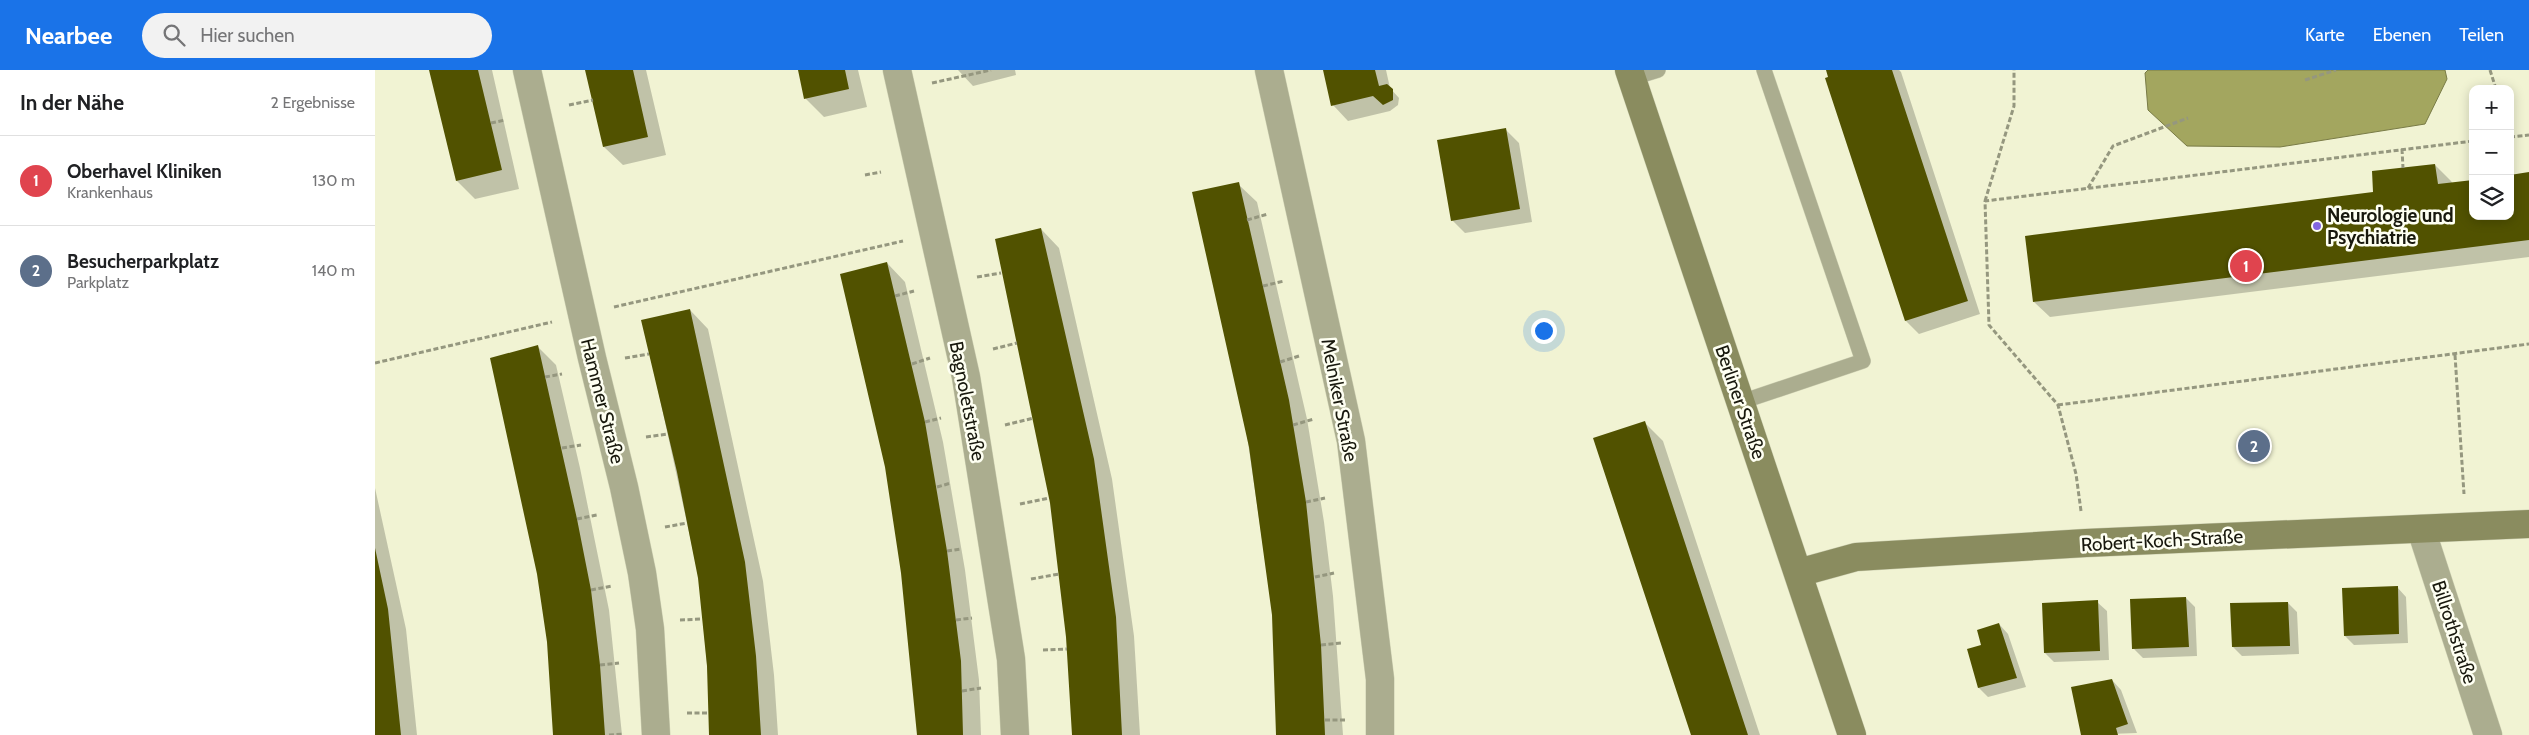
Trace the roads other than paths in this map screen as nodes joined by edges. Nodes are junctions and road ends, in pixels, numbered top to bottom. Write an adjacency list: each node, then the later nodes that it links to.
1 (527, 70): 11 (street, Hammer Straße)
2 (1269, 70): 13 (street, Melniker Straße)
3 (1658, 70): 5 (lane)
4 (1764, 70): 7 (lane)
5 (1630, 74): 7 (street, Berliner Straße)
6 (899, 80): 12 (street, Bagnoletstraße)
7 (1741, 402): 10 (street, Berliner Straße)
8 (2529, 524): 9 (street, Robert-Koch-Straße)
9 (2421, 529): 10 (street, Robert-Koch-Straße); 15 (street, Billrothstraße)
10 (1798, 573): 14 (street, Berliner Straße)
11 (656, 735)
12 (1015, 735)
13 (1380, 735)
14 (1852, 735)
15 (2488, 735)

